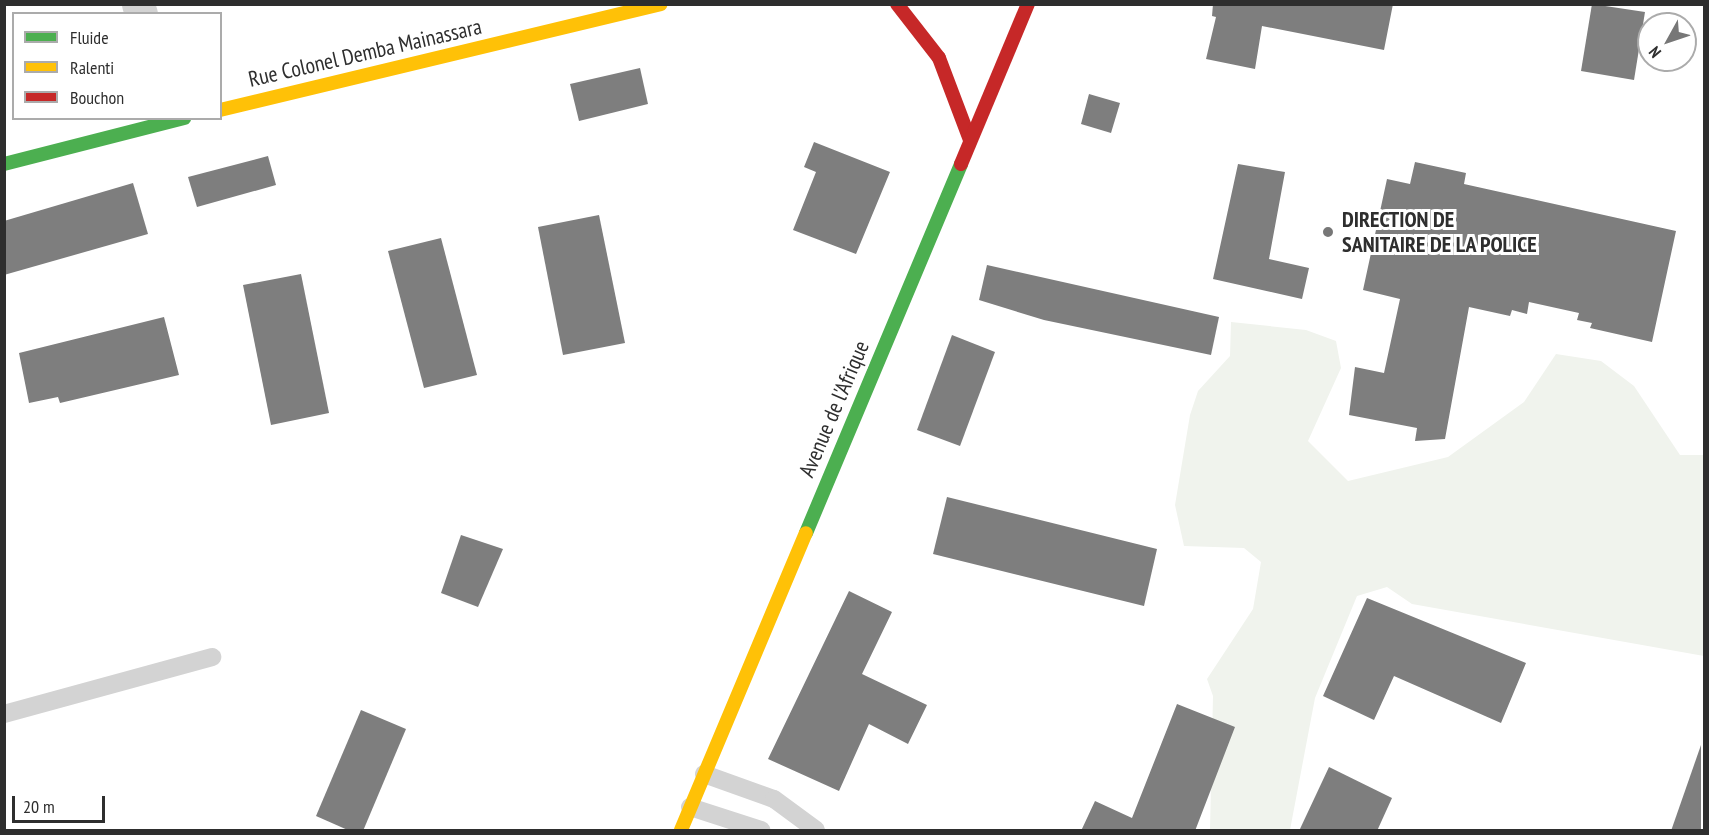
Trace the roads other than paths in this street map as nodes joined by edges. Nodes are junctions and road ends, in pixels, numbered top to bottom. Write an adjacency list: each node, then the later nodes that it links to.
1 (660, 4): 6 (main road, Rue Colonel Demba Mainassara)
2 (897, 4): 8 (main road)
3 (1007, 4): 5 (main road)
4 (1028, 4): 5 (main road, Avenue de l'Afrique)
5 (1018, 28): 8 (main road, Avenue de l'Afrique)
6 (222, 110)
7 (172, 120): 9 (main road)
8 (970, 140): 12 (main road, Avenue de l'Afrique)
9 (4, 164)
10 (212, 657): 11 (lane)
11 (4, 714)
12 (704, 774): 13 (main road, Avenue de l'Afrique); 16 (lane)
13 (690, 807): 14 (main road, Avenue de l'Afrique); 15 (lane)
14 (681, 831)
15 (761, 831)
16 (816, 831)

